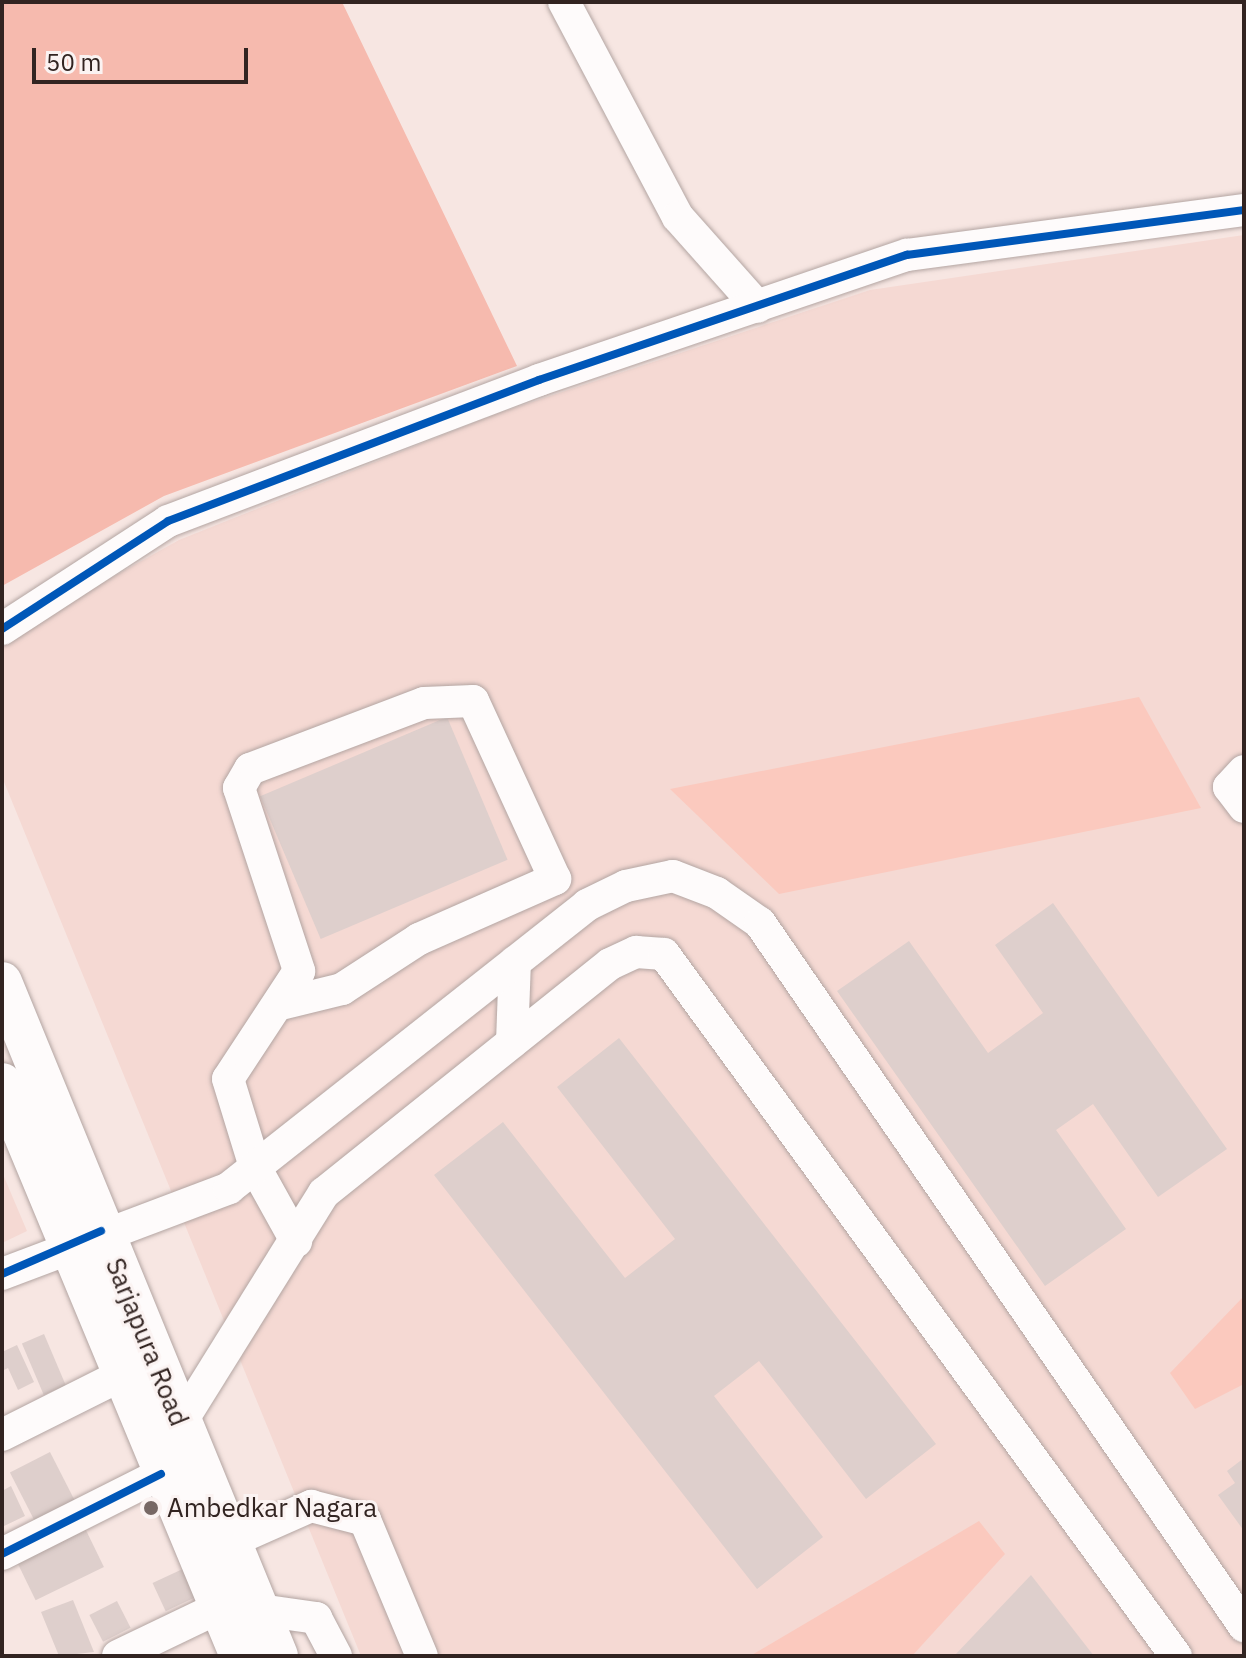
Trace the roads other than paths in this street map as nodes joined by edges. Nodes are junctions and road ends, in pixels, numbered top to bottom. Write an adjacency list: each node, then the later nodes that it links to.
1 (564, 2): 3 (street)
2 (1244, 210): 3 (street)
3 (758, 307): 4 (street)
4 (2, 629)
5 (1244, 771): 6 (street)
6 (1244, 807)
7 (515, 962): 10 (street); 12 (street); 23 (street)
8 (2, 982): 13 (main road, Sarjapura Road)
9 (281, 1004): 9 (street); 12 (street)
10 (512, 1042): 14 (street); 29 (street)
11 (2, 1083): 13 (main road, Sarjapura Road)
12 (255, 1167): 13 (street); 14 (street)
13 (86, 1237): 15 (street); 16 (main road, Sarjapura Road); 17 (main road, Sarjapura Road)
14 (296, 1241): 17 (street)
15 (2, 1274)
16 (120, 1376): 18 (street); 19 (main road, Sarjapura Road)
17 (180, 1424): 20 (main road, Sarjapura Road)
18 (2, 1435)
19 (161, 1474): 21 (street); 22 (main road, Sarjapura Road)
20 (230, 1542): 22 (main road, Sarjapura Road); 28 (street)
21 (2, 1554)
22 (243, 1603): 24 (street); 25 (main road, Sarjapura Road); 26 (main road, Sarjapura Road); 27 (street)
23 (1244, 1626)
24 (118, 1656)
25 (240, 1656)
26 (278, 1656)
27 (336, 1656)
28 (422, 1656)
29 (1176, 1656)

